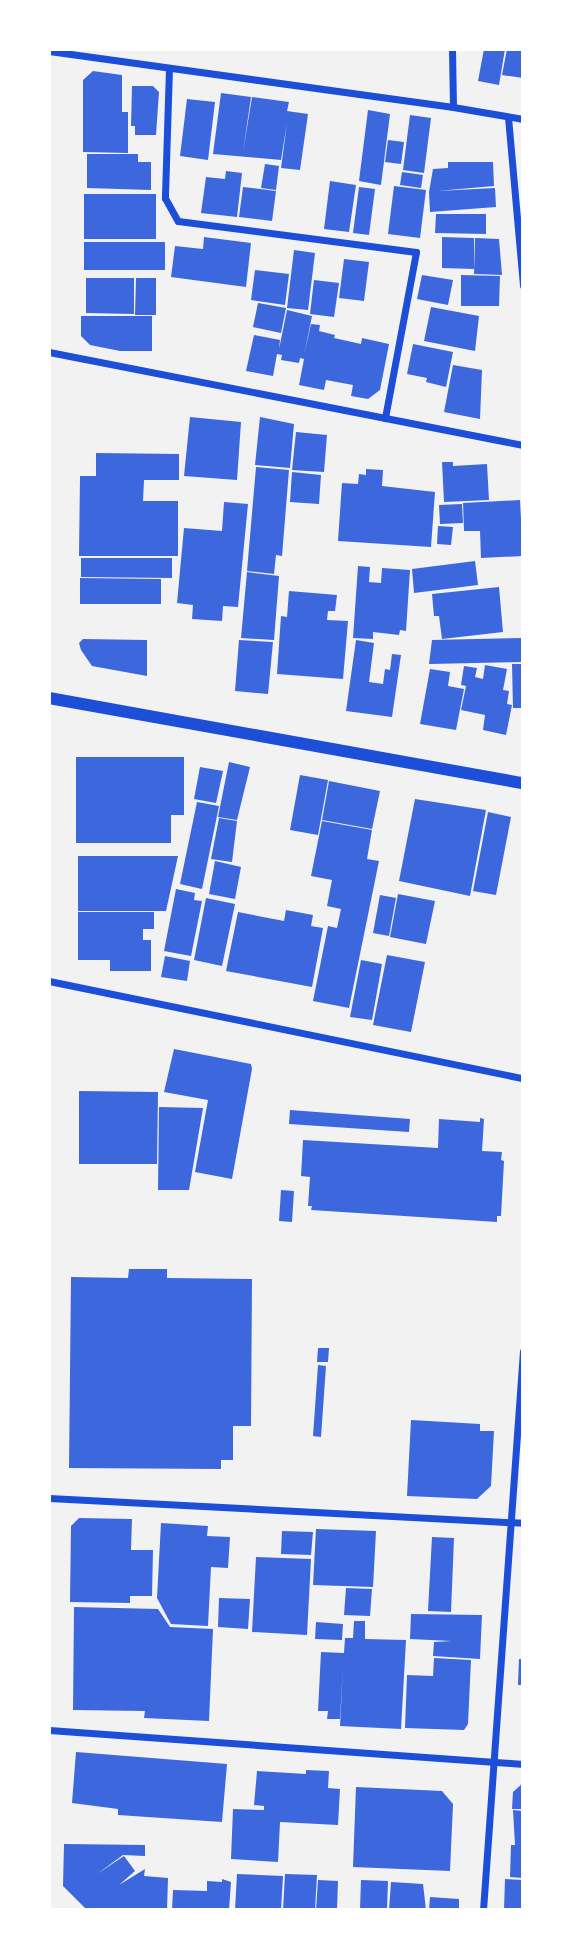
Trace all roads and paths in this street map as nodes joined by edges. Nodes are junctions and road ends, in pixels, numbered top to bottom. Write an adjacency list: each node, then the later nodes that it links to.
1 (452, 49): 4 (street)
2 (49, 51): 3 (street)
3 (169, 68): 4 (street); 9 (street)
4 (453, 107): 5 (street)
5 (508, 117): 6 (street); 7 (street)
6 (523, 120)
7 (523, 285)
8 (49, 352): 9 (street)
9 (385, 418): 10 (street)
10 (523, 445)
11 (49, 698): 12 (street)
12 (523, 783)
13 (49, 981): 14 (street)
14 (523, 1077)
15 (523, 1351): 17 (street)
16 (49, 1498): 17 (street)
17 (511, 1522): 18 (street); 20 (street)
18 (523, 1523)
19 (49, 1730): 20 (street)
20 (494, 1762): 21 (street); 22 (street)
21 (523, 1764)
22 (483, 1910)

